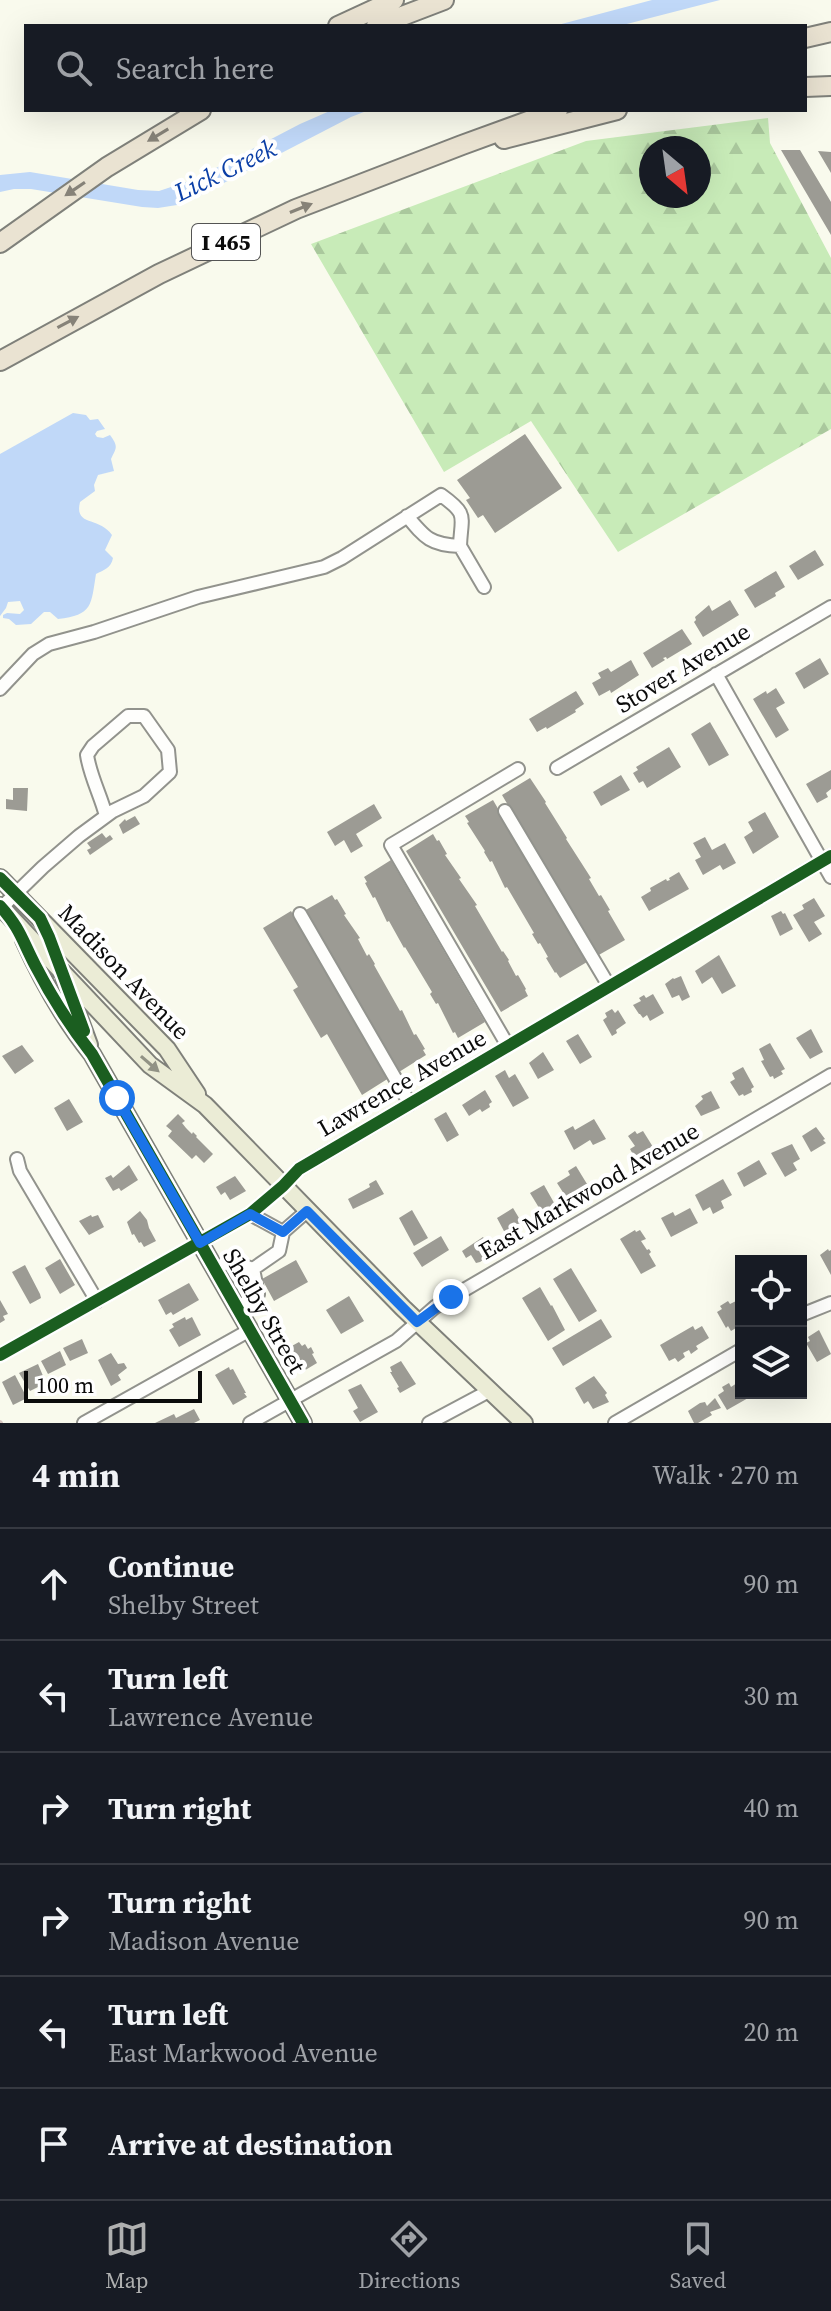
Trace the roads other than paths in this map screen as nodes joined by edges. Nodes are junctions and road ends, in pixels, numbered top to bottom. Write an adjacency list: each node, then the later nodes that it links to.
1 (394, 0): 3 (highway)
2 (444, 0): 4 (highway)
3 (342, 24)
4 (381, 24)
5 (831, 32): 6 (highway)
6 (807, 38)
7 (831, 86): 8 (highway)
8 (807, 87)
9 (197, 112): 13 (highway, one-way to 13)
10 (553, 112): 12 (highway, I 465)
11 (609, 112): 12 (highway)
12 (462, 145): 14 (highway, I 465, one-way to 12)
13 (0, 243)
14 (0, 361)
15 (407, 516): 16 (street); 16 (street); 20 (street)
16 (460, 546): 17 (street)
17 (484, 587)
18 (831, 607): 19 (street, Stover Avenue)
19 (716, 674): 21 (street, Stover Avenue); 25 (street)
20 (0, 689)
21 (557, 768)
22 (518, 769): 36 (street)
23 (505, 811): 34 (street)
24 (106, 816): 24 (street); 28 (street)
25 (827, 858): 26 (street); 34 (street, Lawrence Avenue)
26 (831, 877)
27 (0, 878): 28 (main road, Madison Avenue)
28 (15, 894): 29 (street); 31 (main road, Madison Avenue)
29 (0, 908): 32 (main road, Madison Avenue)
30 (300, 914): 39 (street)
31 (40, 918): 33 (main road, Shelby Street); 40 (main road, Madison Avenue)
32 (18, 927): 33 (main road, Madison Avenue); 37 (main road, Shelby Street)
33 (62, 972): 35 (main road, Madison Avenue); 37 (main road, Shelby Street)
34 (609, 986): 36 (street, Lawrence Avenue)
35 (111, 1024): 37 (main road); 40 (main road, Madison Avenue, one-way to 40)
36 (508, 1046): 39 (street, Lawrence Avenue)
37 (92, 1054): 46 (main road, Shelby Street)
38 (831, 1075): 53 (street, East Markwood Avenue)
39 (410, 1104): 42 (street, Lawrence Avenue)
40 (205, 1105): 42 (main road, Madison Avenue)
41 (17, 1159): 49 (street)
42 (283, 1186): 43 (main road, Madison Avenue); 44 (street, Lawrence Avenue)
43 (307, 1211): 45 (street); 53 (main road, Madison Avenue)
44 (250, 1214): 45 (street); 46 (street, Lawrence Avenue)
45 (283, 1232): 48 (street)
46 (200, 1243): 47 (main road, Shelby Street); 49 (street, Lawrence Avenue)
47 (215, 1269): 48 (street); 51 (main road, Shelby Street)
48 (253, 1269): 51 (street)
49 (97, 1301): 56 (street, Lawrence Avenue)
50 (831, 1303): 52 (street)
51 (237, 1308): 54 (main road, Shelby Street)
52 (807, 1313)
53 (417, 1322): 57 (main road, Madison Avenue); 58 (street, East Markwood Avenue)
54 (250, 1330): 58 (main road, Shelby Street); 59 (street)
55 (735, 1353): 64 (street)
56 (0, 1355)
57 (489, 1391): 62 (street); 63 (main road, Madison Avenue)
58 (290, 1400): 60 (street, East Markwood Avenue); 61 (main road, Shelby Street)
59 (84, 1423)
60 (250, 1423)
61 (303, 1423)
62 (429, 1423)
63 (524, 1423)
64 (615, 1423)

